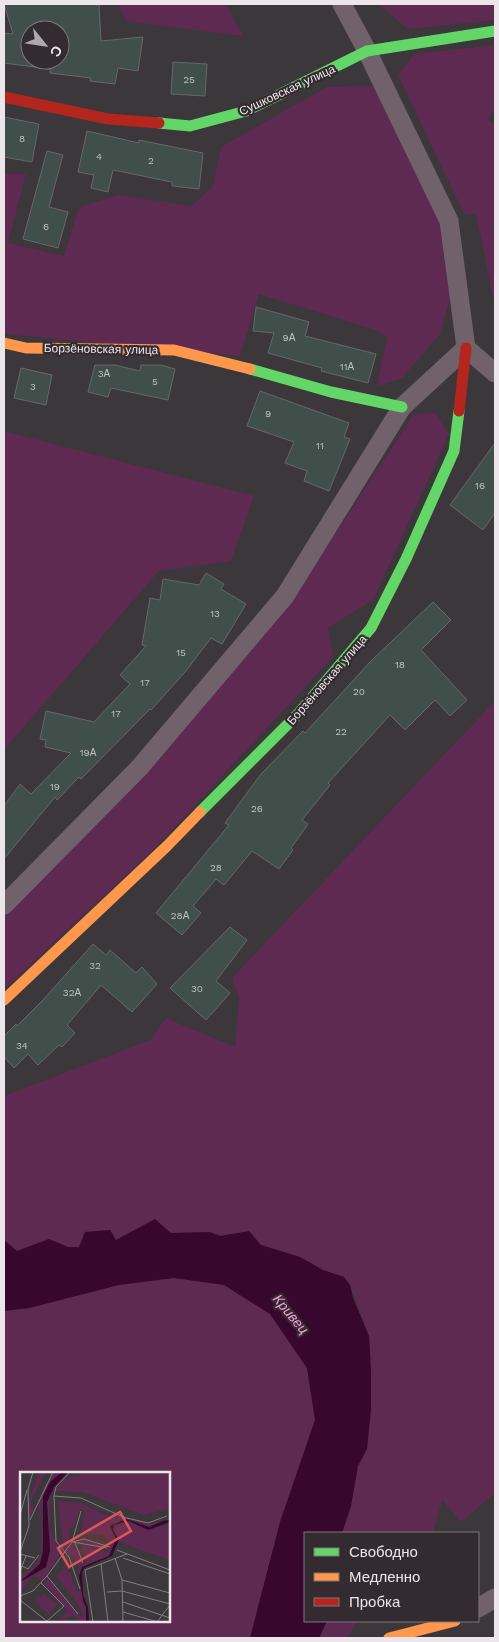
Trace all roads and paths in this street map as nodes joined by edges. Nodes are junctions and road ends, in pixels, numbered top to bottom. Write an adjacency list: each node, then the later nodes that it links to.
1 (342, 4): 3 (street)
2 (495, 31): 3 (street, Сушковская улица)
3 (368, 51): 4 (street, Сушковская улица); 6 (street)
4 (4, 97)
5 (4, 343): 8 (street, Борзёновская улица)
6 (466, 348): 7 (street); 8 (street); 10 (street, Борзёновская улица)
7 (495, 373)
8 (402, 407): 9 (street)
9 (4, 905)
10 (4, 1000)
11 (495, 1598): 12 (street)
12 (479, 1607)
13 (450, 1622): 14 (street)
14 (389, 1638)

